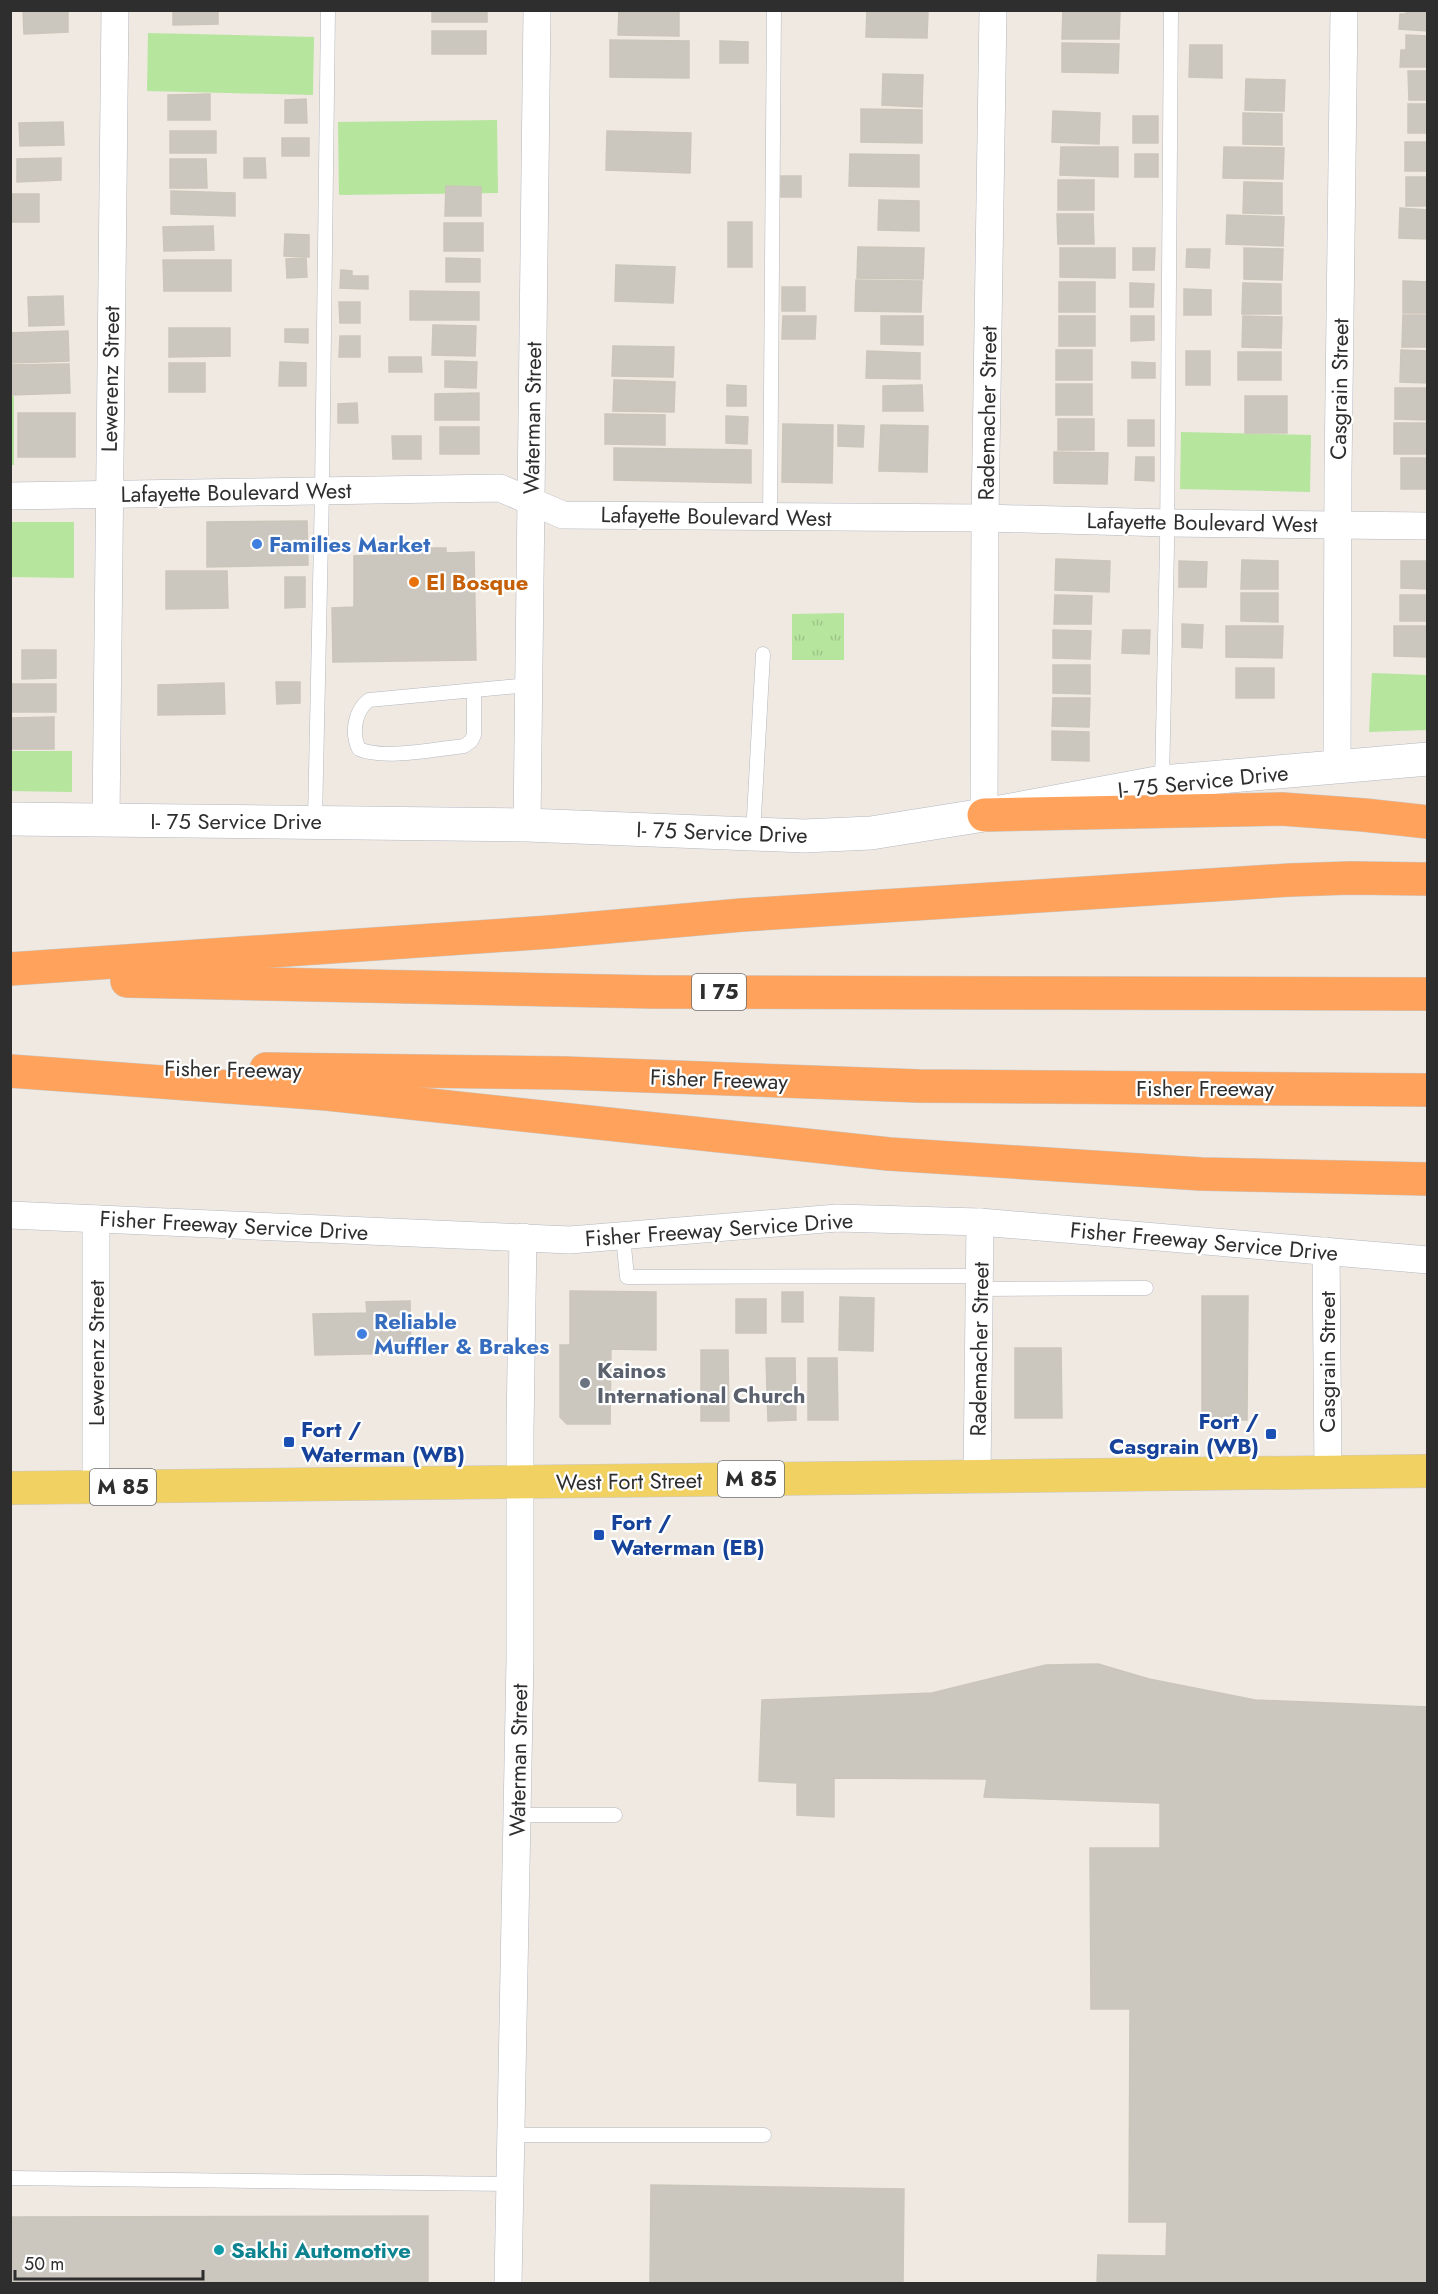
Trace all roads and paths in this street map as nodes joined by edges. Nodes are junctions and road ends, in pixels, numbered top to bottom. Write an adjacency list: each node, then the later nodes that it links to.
1 (115, 10): 9 (street, Lewerenz Street)
2 (328, 10): 8 (lane)
3 (537, 10): 11 (street, Waterman Street)
4 (774, 10): 12 (lane)
5 (993, 10): 13 (street, Rademacher Street)
6 (1171, 10): 14 (lane)
7 (1344, 10): 15 (street, Casgrain Street)
8 (322, 491): 9 (street, Lafayette Boulevard West); 11 (street, Lafayette Boulevard West); 26 (lane)
9 (109, 495): 10 (street, Lafayette Boulevard West); 25 (street, Lewerenz Street)
10 (10, 496)
11 (531, 501): 12 (street, Lafayette Boulevard West); 18 (street, Waterman Street)
12 (770, 518): 13 (street, Lafayette Boulevard West)
13 (985, 518): 14 (street, Lafayette Boulevard West); 23 (street, Rademacher Street)
14 (1168, 523): 15 (street, Lafayette Boulevard West); 22 (lane)
15 (1339, 525): 16 (street, Lafayette Boulevard West); 21 (street, Casgrain Street)
16 (1428, 526)
17 (763, 654): 29 (lane)
18 (529, 685): 19 (lane); 28 (street, Waterman Street)
19 (474, 691): 19 (lane)
20 (1428, 759): 21 (main road, I- 75 Service Drive)
21 (1338, 767): 22 (main road, I- 75 Service Drive)
22 (1162, 782): 23 (main road, I- 75 Service Drive)
23 (984, 815): 27 (highway); 29 (main road, I- 75 Service Drive)
24 (10, 819): 25 (main road, I- 75 Service Drive)
25 (106, 820): 26 (main road, I- 75 Service Drive)
26 (315, 821): 28 (main road, I- 75 Service Drive)
27 (1428, 822)
28 (527, 825): 29 (main road, I- 75 Service Drive)
29 (753, 835)
30 (1428, 879): 31 (highway)
31 (10, 969)
32 (10, 978): 33 (highway, I 75)
33 (1428, 994)
34 (10, 1066): 36 (highway, Fisher Freeway)
35 (10, 1071): 37 (highway)
36 (1428, 1090)
37 (1428, 1179)
38 (10, 1215): 39 (street, Fisher Freeway Service Drive)
39 (96, 1219): 42 (street, Fisher Freeway Service Drive); 52 (street, Lewerenz Street)
40 (980, 1222): 41 (street, Fisher Freeway Service Drive); 43 (street, Fisher Freeway Service Drive); 45 (street, Rademacher Street)
41 (623, 1236): 42 (street, Fisher Freeway Service Drive); 45 (lane)
42 (524, 1237): 50 (street, Waterman Street)
43 (1326, 1251): 44 (street, Fisher Freeway Service Drive); 48 (street, Casgrain Street)
44 (1428, 1260)
45 (981, 1282): 46 (lane); 49 (street, Rademacher Street)
46 (1146, 1288)
47 (1428, 1471): 48 (main road, West Fort Street / M 85)
48 (1328, 1472): 49 (main road, West Fort Street / M 85)
49 (977, 1476): 50 (main road, West Fort Street / M 85)
50 (519, 1483): 52 (main road, West Fort Street / M 85); 53 (street, Waterman Street)
51 (10, 1488): 52 (main road, West Fort Street / M 85)
52 (96, 1488)
53 (516, 1815): 54 (lane); 55 (street, Waterman Street)
54 (615, 1815)
55 (510, 2134): 56 (lane); 58 (street, Waterman Street)
56 (764, 2135)
57 (10, 2178): 58 (lane)
58 (509, 2184): 59 (street, Waterman Street)
59 (508, 2283)

